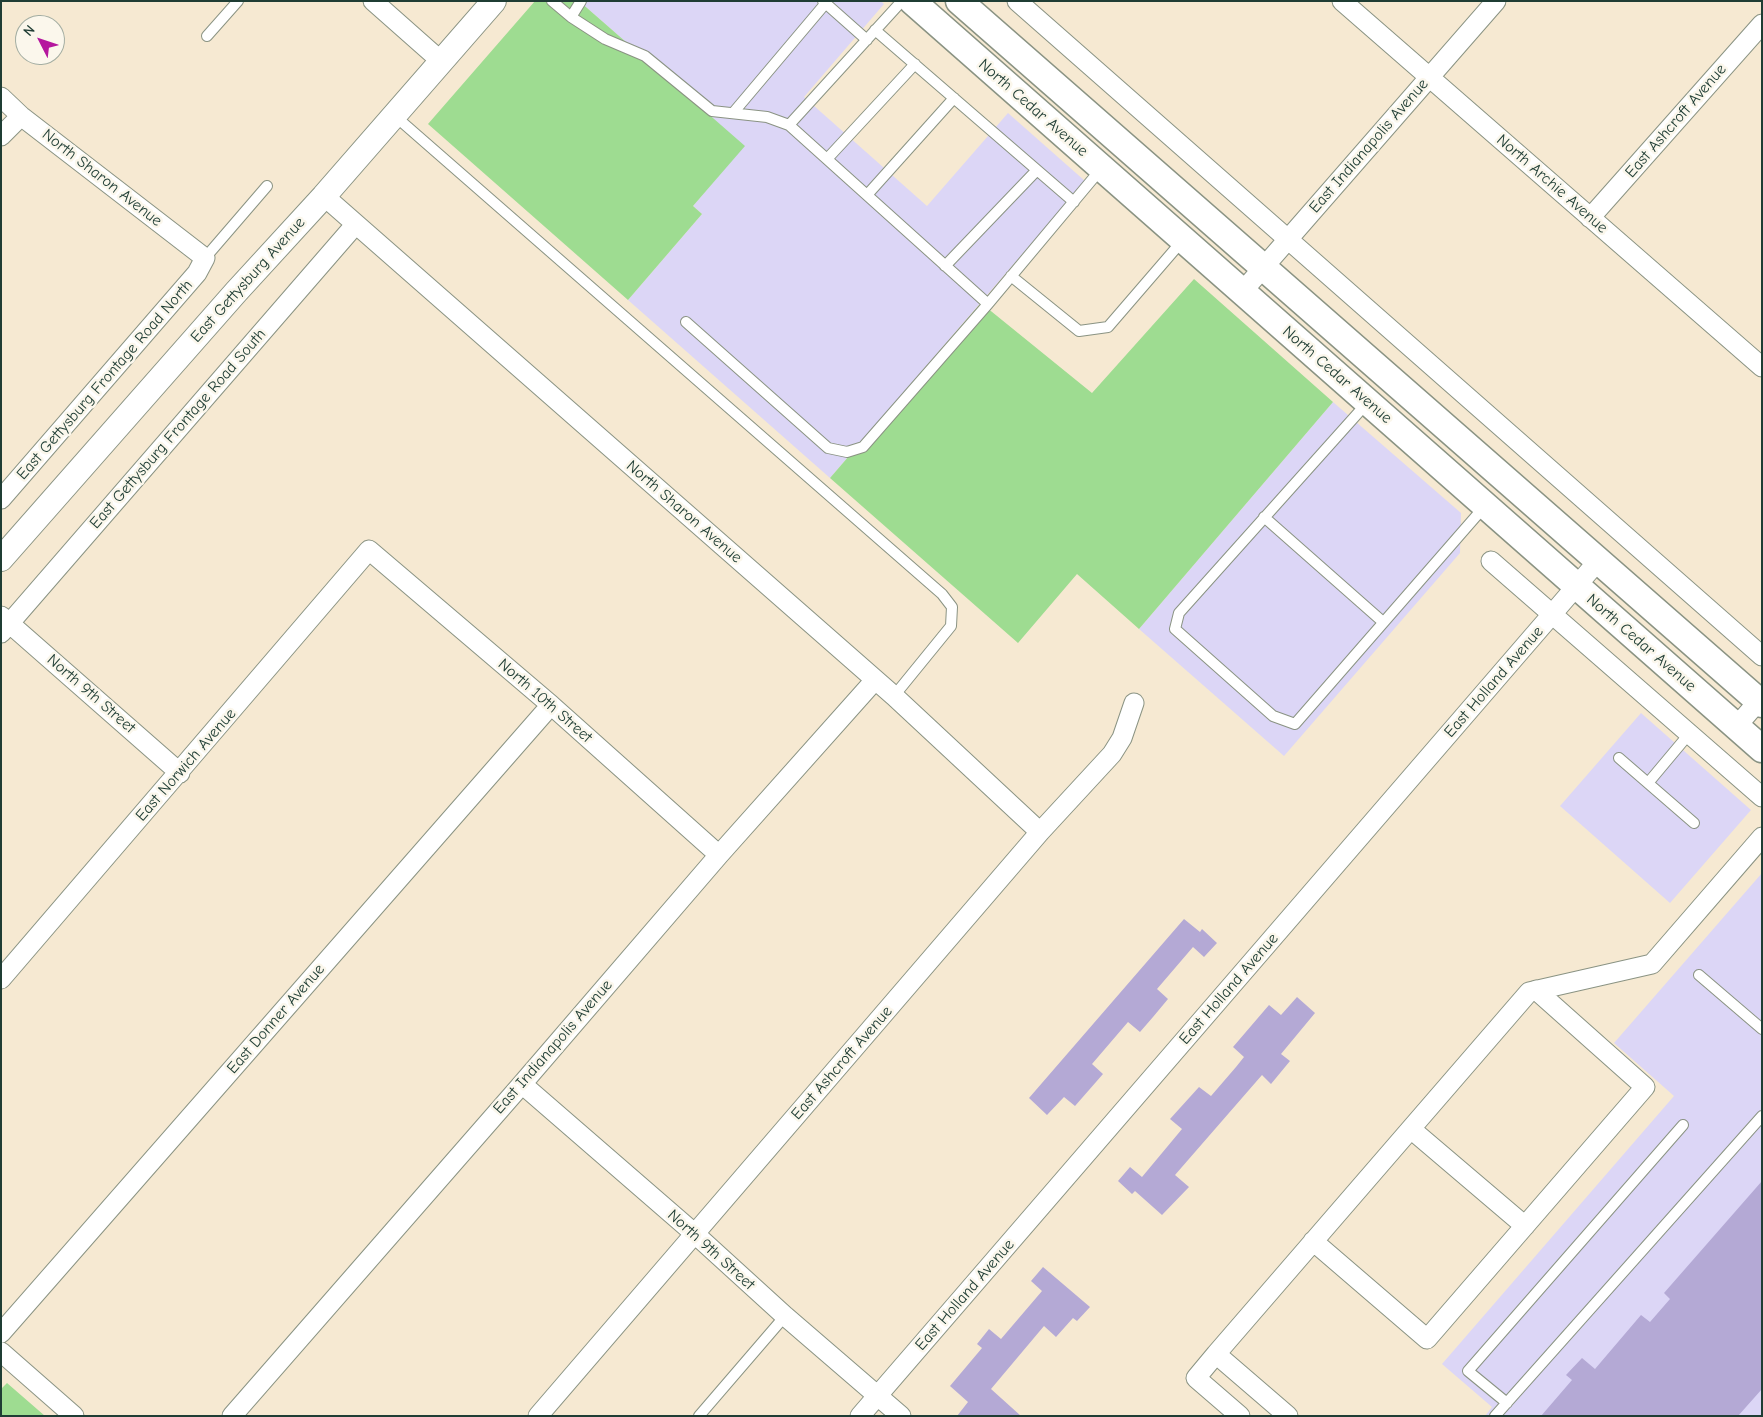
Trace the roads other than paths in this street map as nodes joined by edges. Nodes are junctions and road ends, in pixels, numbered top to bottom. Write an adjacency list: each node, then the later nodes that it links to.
1 (238, 1): 17 (lane)
2 (373, 1): 20 (street)
3 (494, 1): 20 (street, East Gettysburg Avenue)
4 (552, 1): 14 (lane)
5 (581, 1): 14 (lane)
6 (902, 1): 16 (lane)
7 (912, 1): 31 (main road, North Cedar Avenue)
8 (939, 1): 19 (main road)
9 (959, 1): 19 (main road, North Cedar Avenue)
10 (1017, 1): 40 (street)
11 (1342, 1): 22 (street, North Archie Avenue)
12 (1496, 1): 22 (street, East Indianapolis Avenue)
13 (824, 2): 18 (lane); 25 (lane)
14 (571, 17): 25 (lane)
15 (1762, 24): 37 (street, East Ashcroft Avenue)
16 (876, 30): 18 (lane); 21 (lane)
17 (207, 36)
18 (867, 40): 28 (lane)
19 (1006, 43): 43 (main road, North Cedar Avenue)
20 (442, 62): 27 (street, East Gettysburg Avenue)
21 (915, 64): 24 (lane); 30 (lane)
22 (1429, 78): 37 (street, North Archie Avenue); 40 (street, East Indianapolis Avenue)
23 (1, 97): 26 (street, North Sharon Avenue)
24 (954, 98): 32 (lane); 34 (lane)
25 (733, 113): 28 (lane)
26 (21, 116): 29 (street); 41 (street, North Sharon Avenue)
27 (394, 116): 35 (street, East Gettysburg Avenue); 63 (lane)
28 (789, 125): 30 (lane)
29 (1, 136)
30 (827, 159): 34 (lane)
31 (1102, 168): 36 (lane); 39 (main road, North Cedar Avenue)
32 (1037, 170): 36 (lane); 42 (lane)
33 (267, 186): 41 (lane)
34 (867, 195): 42 (lane)
35 (324, 196): 38 (street, North Sharon Avenue); 54 (street, East Gettysburg Avenue)
36 (1074, 202): 44 (lane)
37 (1590, 218): 48 (street, North Archie Avenue)
38 (355, 224): 60 (street, East Gettysburg Frontage Road South); 62 (street, North Sharon Avenue)
39 (1183, 240): 44 (lane); 45 (main road, North Cedar Avenue)
40 (1287, 240): 43 (street, East Indianapolis Avenue); 61 (street)
41 (205, 258): 50 (street, East Gettysburg Frontage Road North)
42 (946, 266): 46 (lane)
43 (1263, 268): 45 (street, East Indianapolis Avenue); 56 (main road, North Cedar Avenue)
44 (1011, 276): 46 (lane)
45 (1242, 292): 49 (main road, North Cedar Avenue)
46 (988, 304): 47 (lane)
47 (686, 322)
48 (1760, 362)
49 (1368, 402): 51 (main road, North Cedar Avenue); 52 (lane)
50 (1, 499)
51 (1485, 506): 57 (main road, North Cedar Avenue); 59 (lane)
52 (1264, 517): 59 (lane); 59 (lane)
53 (369, 550): 66 (street, North 10th Street); 71 (street, East Norwich Avenue)
54 (1, 559)
55 (1491, 561): 58 (street)
56 (1598, 561): 57 (street, East Holland Avenue); 64 (main road, North Cedar Avenue)
57 (1577, 587): 58 (street, East Holland Avenue); 67 (main road, North Cedar Avenue)
58 (1553, 614): 68 (street); 93 (street, East Holland Avenue)
59 (1383, 622)
60 (4, 624): 71 (street, North 9th Street)
61 (1762, 656)
62 (875, 680): 63 (street, North Sharon Avenue); 77 (street, East Indianapolis Avenue)
63 (894, 696): 75 (street, North Sharon Avenue)
64 (1761, 701): 67 (street)
65 (1134, 703): 75 (street, East Ashcroft Avenue)
66 (551, 705): 77 (street, North 10th Street); 90 (street, East Donner Avenue)
67 (1736, 727): 69 (main road, North Cedar Avenue)
68 (1689, 734): 72 (lane); 73 (street)
69 (1762, 749)
70 (1620, 758): 72 (lane)
71 (180, 773): 79 (street, East Norwich Avenue)
72 (1648, 783): 74 (lane)
73 (1762, 797)
74 (1694, 823)
75 (1040, 832): 87 (street, East Ashcroft Avenue)
76 (1762, 837): 80 (street)
77 (718, 855): 82 (street, East Indianapolis Avenue)
78 (1699, 975): 81 (lane)
79 (1, 979)
80 (1536, 990): 85 (street); 86 (street)
81 (1762, 1029)
82 (522, 1084): 87 (street, North 9th Street); 96 (street, East Indianapolis Avenue)
83 (1762, 1116): 94 (lane)
84 (1683, 1125): 94 (lane)
85 (1411, 1129): 86 (street); 88 (street)
86 (1525, 1226): 88 (street)
87 (694, 1234): 89 (street, North 9th Street); 97 (street, East Ashcroft Avenue)
88 (1313, 1242): 92 (street)
89 (784, 1316): 93 (street, North 9th Street); 98 (lane)
90 (1, 1333)
91 (1, 1352): 95 (street)
92 (1216, 1354): 101 (street); 102 (street)
93 (878, 1395): 99 (street, East Holland Avenue); 100 (street, North 9th Street)
94 (1507, 1403): 103 (lane)
95 (74, 1416)
96 (232, 1416)
97 (538, 1416)
98 (699, 1416)
99 (860, 1416)
100 (902, 1416)
101 (1240, 1416)
102 (1288, 1416)
103 (1495, 1416)

